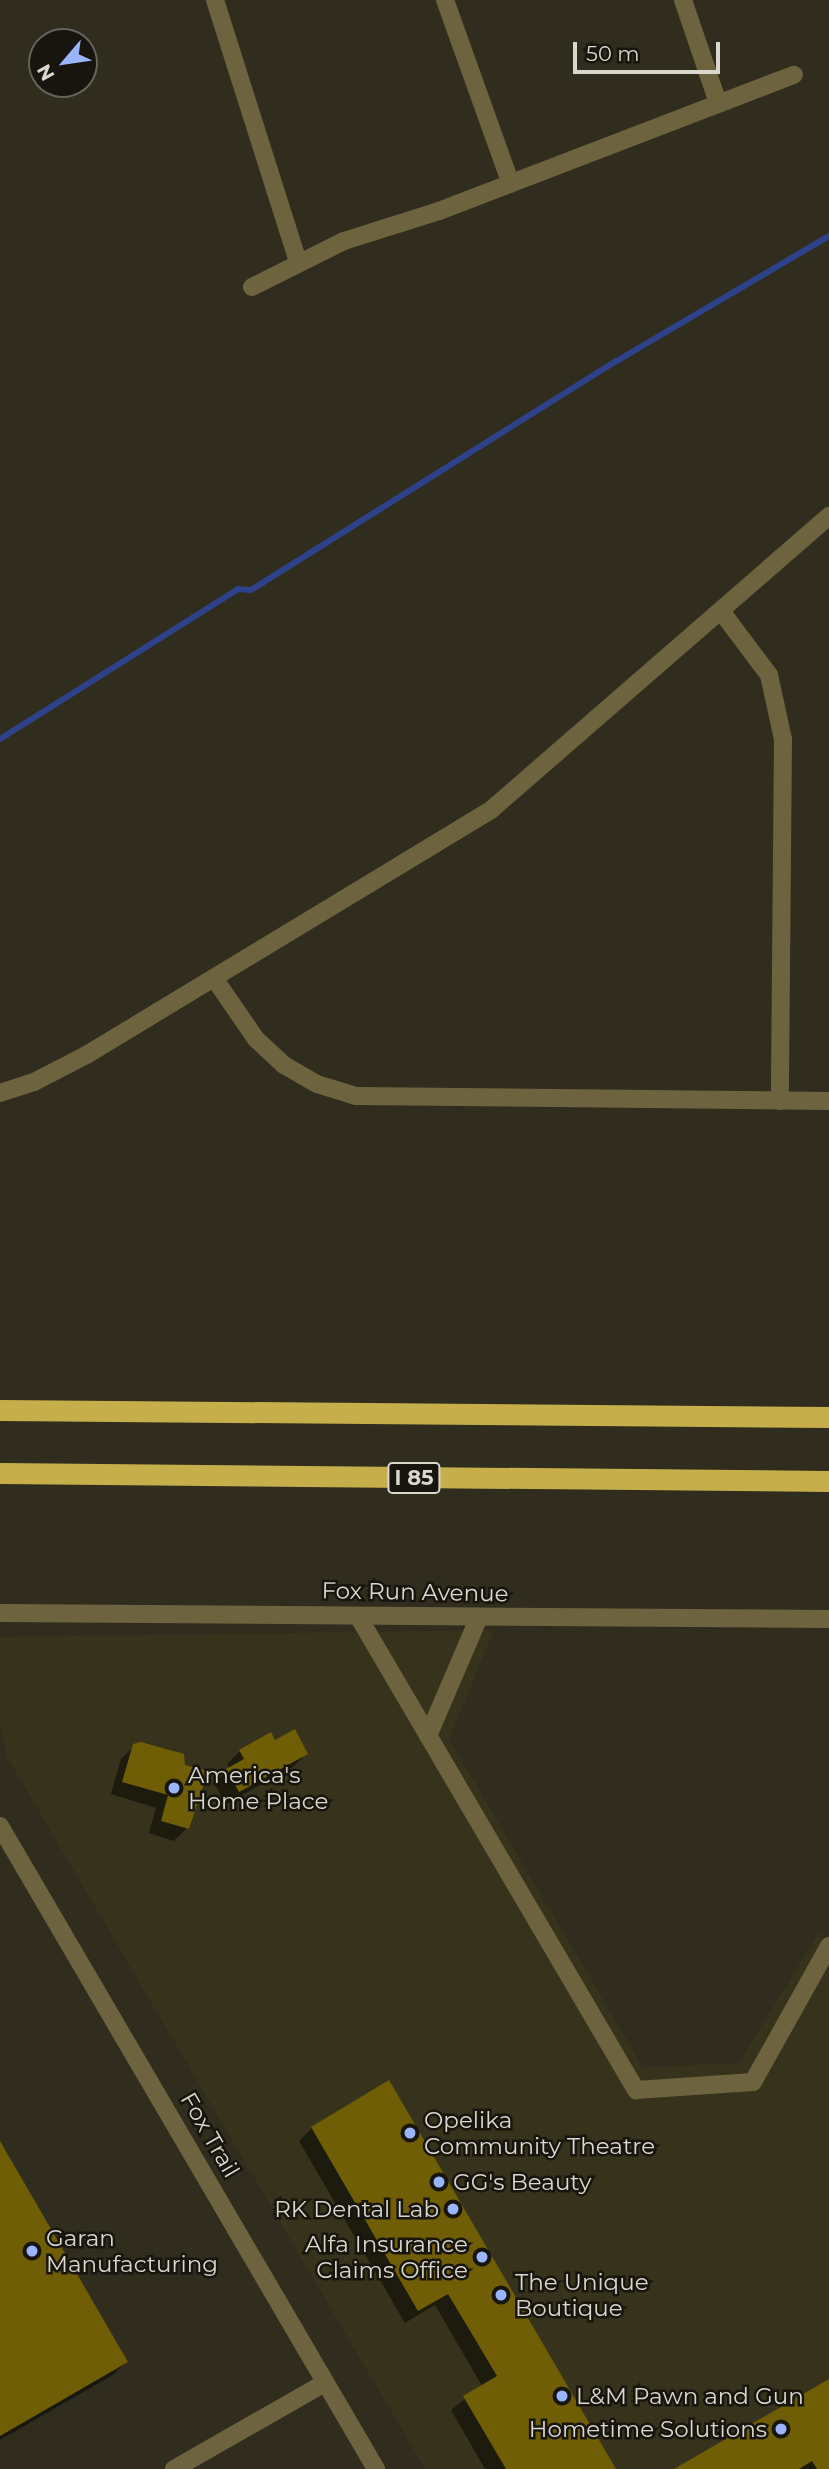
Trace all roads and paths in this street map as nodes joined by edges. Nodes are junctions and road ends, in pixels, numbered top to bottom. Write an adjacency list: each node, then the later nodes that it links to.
1 (215, 0): 7 (street)
2 (445, 0): 6 (street)
3 (682, 0): 5 (street)
4 (794, 75): 5 (street)
5 (718, 103): 6 (street)
6 (511, 184): 7 (street)
7 (298, 261): 8 (street)
8 (252, 287)
9 (829, 516): 10 (street)
10 (721, 611): 11 (street); 13 (street)
11 (214, 978): 12 (street); 13 (street)
12 (0, 1093)
13 (780, 1101): 14 (street)
14 (829, 1101)
15 (0, 1410): 16 (highway)
16 (829, 1417)
17 (0, 1473): 18 (highway, I 85)
18 (829, 1481)
19 (0, 1613): 20 (street, Fox Run Avenue)
20 (358, 1616): 21 (street, Fox Run Avenue); 23 (street)
21 (479, 1617): 22 (street, Fox Run Avenue); 23 (street)
22 (829, 1619)
23 (428, 1736): 25 (street)
24 (0, 1826): 26 (street, Fox Trail)
25 (829, 1946)
26 (325, 2382): 27 (street); 28 (street, Fox Trail)
27 (174, 2469)
28 (376, 2469)

